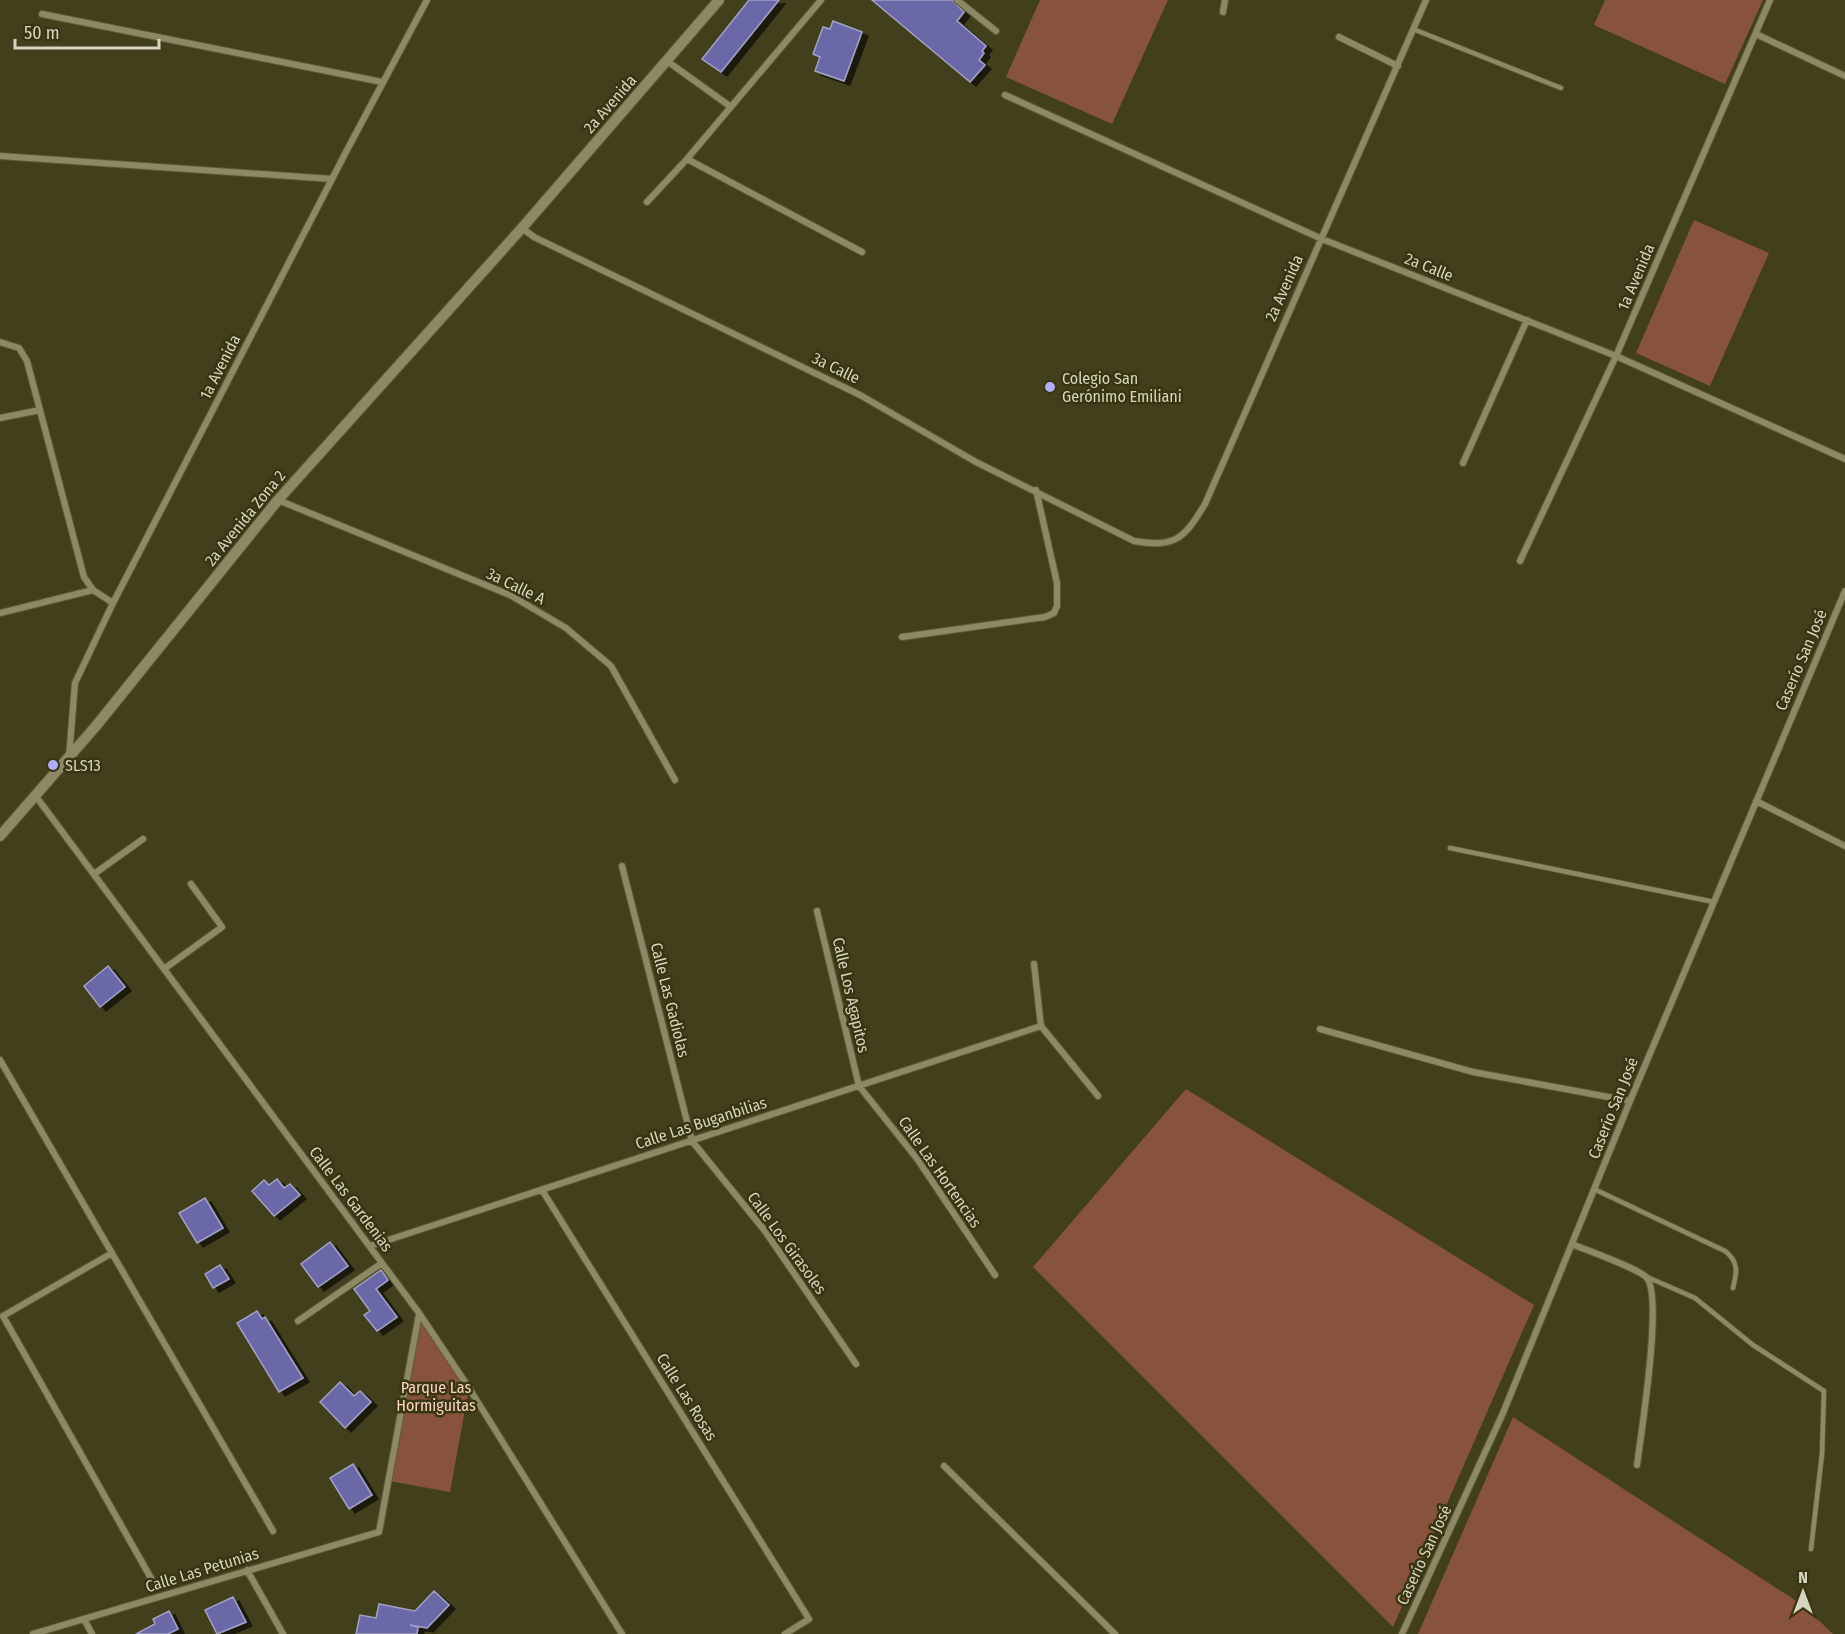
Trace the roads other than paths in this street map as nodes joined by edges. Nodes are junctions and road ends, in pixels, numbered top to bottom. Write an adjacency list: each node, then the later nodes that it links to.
1 (427, 0): 17 (street, 1a Avenida)
2 (719, 0): 14 (street, 2a Avenida)
3 (820, 0): 20 (street)
4 (957, 0): 11 (street)
5 (1225, 0): 8 (street)
6 (1426, 0): 10 (street, 2a Avenida)
7 (1770, 0): 12 (street, 1a Avenida)
8 (1224, 12)
9 (42, 14): 17 (street)
10 (1413, 29): 15 (street, 2a Avenida); 18 (lane)
11 (996, 32)
12 (1755, 34): 16 (street); 30 (street, 1a Avenida)
13 (1340, 37): 15 (street)
14 (667, 60): 20 (street); 25 (street, 2a Avenida)
15 (1398, 66): 26 (street, 2a Avenida)
16 (1845, 76)
17 (382, 82): 23 (street, 1a Avenida)
18 (1561, 88)
19 (1005, 95): 26 (street, 2a Calle)
20 (731, 107): 22 (street)
21 (0, 156): 23 (street)
22 (687, 159): 24 (street); 27 (street)
23 (332, 179): 41 (street, 1a Avenida)
24 (647, 202)
25 (522, 228): 35 (street, 3a Calle); 36 (street, 2a Avenida Zona 2)
26 (1322, 239): 28 (street, 2a Calle); 37 (street, 2a Avenida)
27 (862, 252)
28 (1527, 320): 30 (street, 2a Calle); 34 (street)
29 (0, 342): 31 (street)
30 (1616, 356): 33 (street, 2a Calle); 38 (street, 1a Avenida)
31 (40, 410): 32 (street); 39 (street)
32 (0, 418)
33 (1845, 459)
34 (1463, 463)
35 (1036, 490): 37 (street, 3a Calle); 43 (street)
36 (278, 500): 44 (street, 2a Avenida Zona 2); 45 (street, 3a Calle A)
37 (1134, 541)
38 (1520, 561)
39 (93, 590): 41 (street); 42 (street)
40 (1845, 591): 47 (street, Caserío San José)
41 (113, 603): 44 (street, 1a Avenida)
42 (0, 613)
43 (902, 637)
44 (69, 757): 46 (street, 2a Avenida Zona 2)
45 (675, 780)
46 (35, 795): 48 (street, 2a Avenida Zona 2); 53 (street, Calle Las Gardenias)
47 (1756, 801): 50 (street); 55 (street, Caserío San José)
48 (0, 836)
49 (143, 839): 53 (street)
50 (1845, 846)
51 (1450, 848): 55 (lane)
52 (622, 866): 65 (street, Calle Las Gadiolas)
53 (94, 874): 58 (street, Calle Las Gardenias)
54 (191, 884): 58 (street)
55 (1714, 902): 64 (street, Caserío San José)
56 (817, 911): 62 (street, Calle Los Agapitos)
57 (1034, 964): 59 (street)
58 (164, 969): 69 (street, Calle Las Gardenias)
59 (1041, 1026): 62 (street, Calle Las Buganbilias); 63 (street)
60 (1320, 1029): 64 (street)
61 (0, 1060): 70 (street)
62 (859, 1086): 65 (street, Calle Las Buganbilias); 72 (street, Calle Las Hortencias)
63 (1098, 1096)
64 (1630, 1101): 66 (street, Caserío San José)
65 (692, 1141): 67 (street, Calle Las Buganbilias); 77 (street, Calle Los Girasoles)
66 (1594, 1189): 68 (street, Caserío San José); 74 (lane)
67 (542, 1190): 69 (street, Calle Las Buganbilias); 89 (street, Calle Las Rosas)
68 (1572, 1244): 73 (street); 91 (street, Caserío San José)
69 (370, 1246): 71 (street, Calle Las Gardenias)
70 (112, 1253): 80 (street); 83 (street)
71 (382, 1263): 75 (street, Calle Las Gardenias); 76 (street)
72 (995, 1275)
73 (1647, 1277): 78 (street); 81 (lane)
74 (1733, 1288)
75 (419, 1313): 82 (street, Calle Las Petunias); 88 (street, Calle Las Gardenias)
76 (298, 1321)
77 (856, 1364)
78 (1637, 1465)
79 (944, 1466): 90 (street)
80 (273, 1531)
81 (1811, 1549)
82 (247, 1570): 84 (street, Calle Las Petunias); 87 (street)
83 (152, 1580)
84 (84, 1619): 85 (street, Calle Las Petunias); 86 (street)
85 (33, 1634)
86 (92, 1634)
87 (282, 1634)
88 (622, 1634)
89 (785, 1634)
90 (1115, 1634)
91 (1403, 1634)

